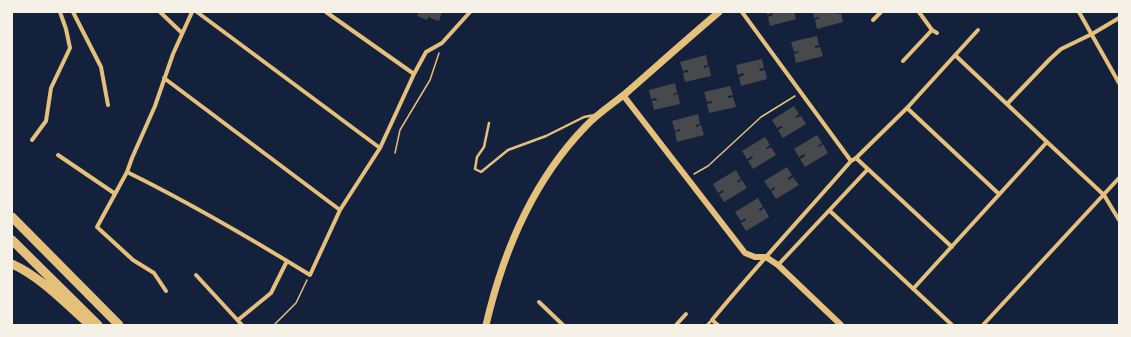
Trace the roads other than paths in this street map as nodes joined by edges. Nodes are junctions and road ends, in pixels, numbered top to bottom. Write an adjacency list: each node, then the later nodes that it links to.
1 (60, 12): 31 (street)
2 (73, 12): 27 (street)
3 (160, 12): 17 (street)
4 (192, 12): 17 (street)
5 (196, 12): 33 (street)
6 (326, 12): 22 (street)
7 (470, 12): 22 (street)
8 (719, 12): 25 (main road)
9 (742, 12): 36 (street)
10 (881, 12): 14 (street)
11 (920, 12): 15 (street)
12 (1078, 12): 19 (street)
13 (1119, 18): 19 (street)
14 (873, 20)
15 (932, 30): 18 (street); 21 (street)
16 (978, 30): 20 (street)
17 (182, 33): 23 (street)
18 (937, 34)
19 (1092, 34): 24 (street); 26 (street)
20 (956, 56): 26 (street); 28 (street)
21 (903, 61)
22 (414, 74): 33 (street)
23 (164, 78): 38 (street); 43 (street)
24 (1119, 83)
25 (623, 95): 29 (main road); 49 (street)
26 (1007, 104): 32 (street)
27 (108, 106)
28 (907, 108): 35 (street); 41 (street)
29 (598, 114): 30 (lane); 64 (main road)
30 (489, 123)
31 (32, 140)
32 (1047, 142): 41 (street); 42 (street)
33 (380, 148): 43 (street)
34 (58, 155): 40 (street)
35 (856, 158): 36 (street); 37 (street)
36 (851, 161): 49 (street)
37 (868, 169): 44 (street); 48 (street)
38 (126, 172): 40 (street); 50 (street)
39 (1119, 178): 42 (street)
40 (114, 194): 55 (street)
41 (999, 194): 48 (street)
42 (1104, 195): 46 (street); 71 (street)
43 (340, 210): 50 (street)
44 (830, 211): 52 (street); 54 (street)
45 (12, 218): 62 (highway)
46 (1119, 220)
47 (12, 240): 61 (highway)
48 (952, 247): 54 (street)
49 (766, 257): 52 (street); 59 (street)
50 (287, 261): 58 (street)
51 (12, 264): 60 (highway)
52 (778, 265): 69 (street)
53 (196, 275): 58 (street)
54 (913, 288): 70 (street)
55 (166, 291)
56 (539, 302): 65 (street)
57 (686, 314): 66 (street)
58 (238, 320): 63 (street)
59 (712, 320): 67 (lane); 68 (street)
60 (90, 325)
61 (98, 325)
62 (119, 325)
63 (242, 325)
64 (486, 325)
65 (563, 325)
66 (676, 325)
67 (707, 325)
68 (718, 325)
69 (841, 325)
70 (952, 325)
71 (984, 325)

